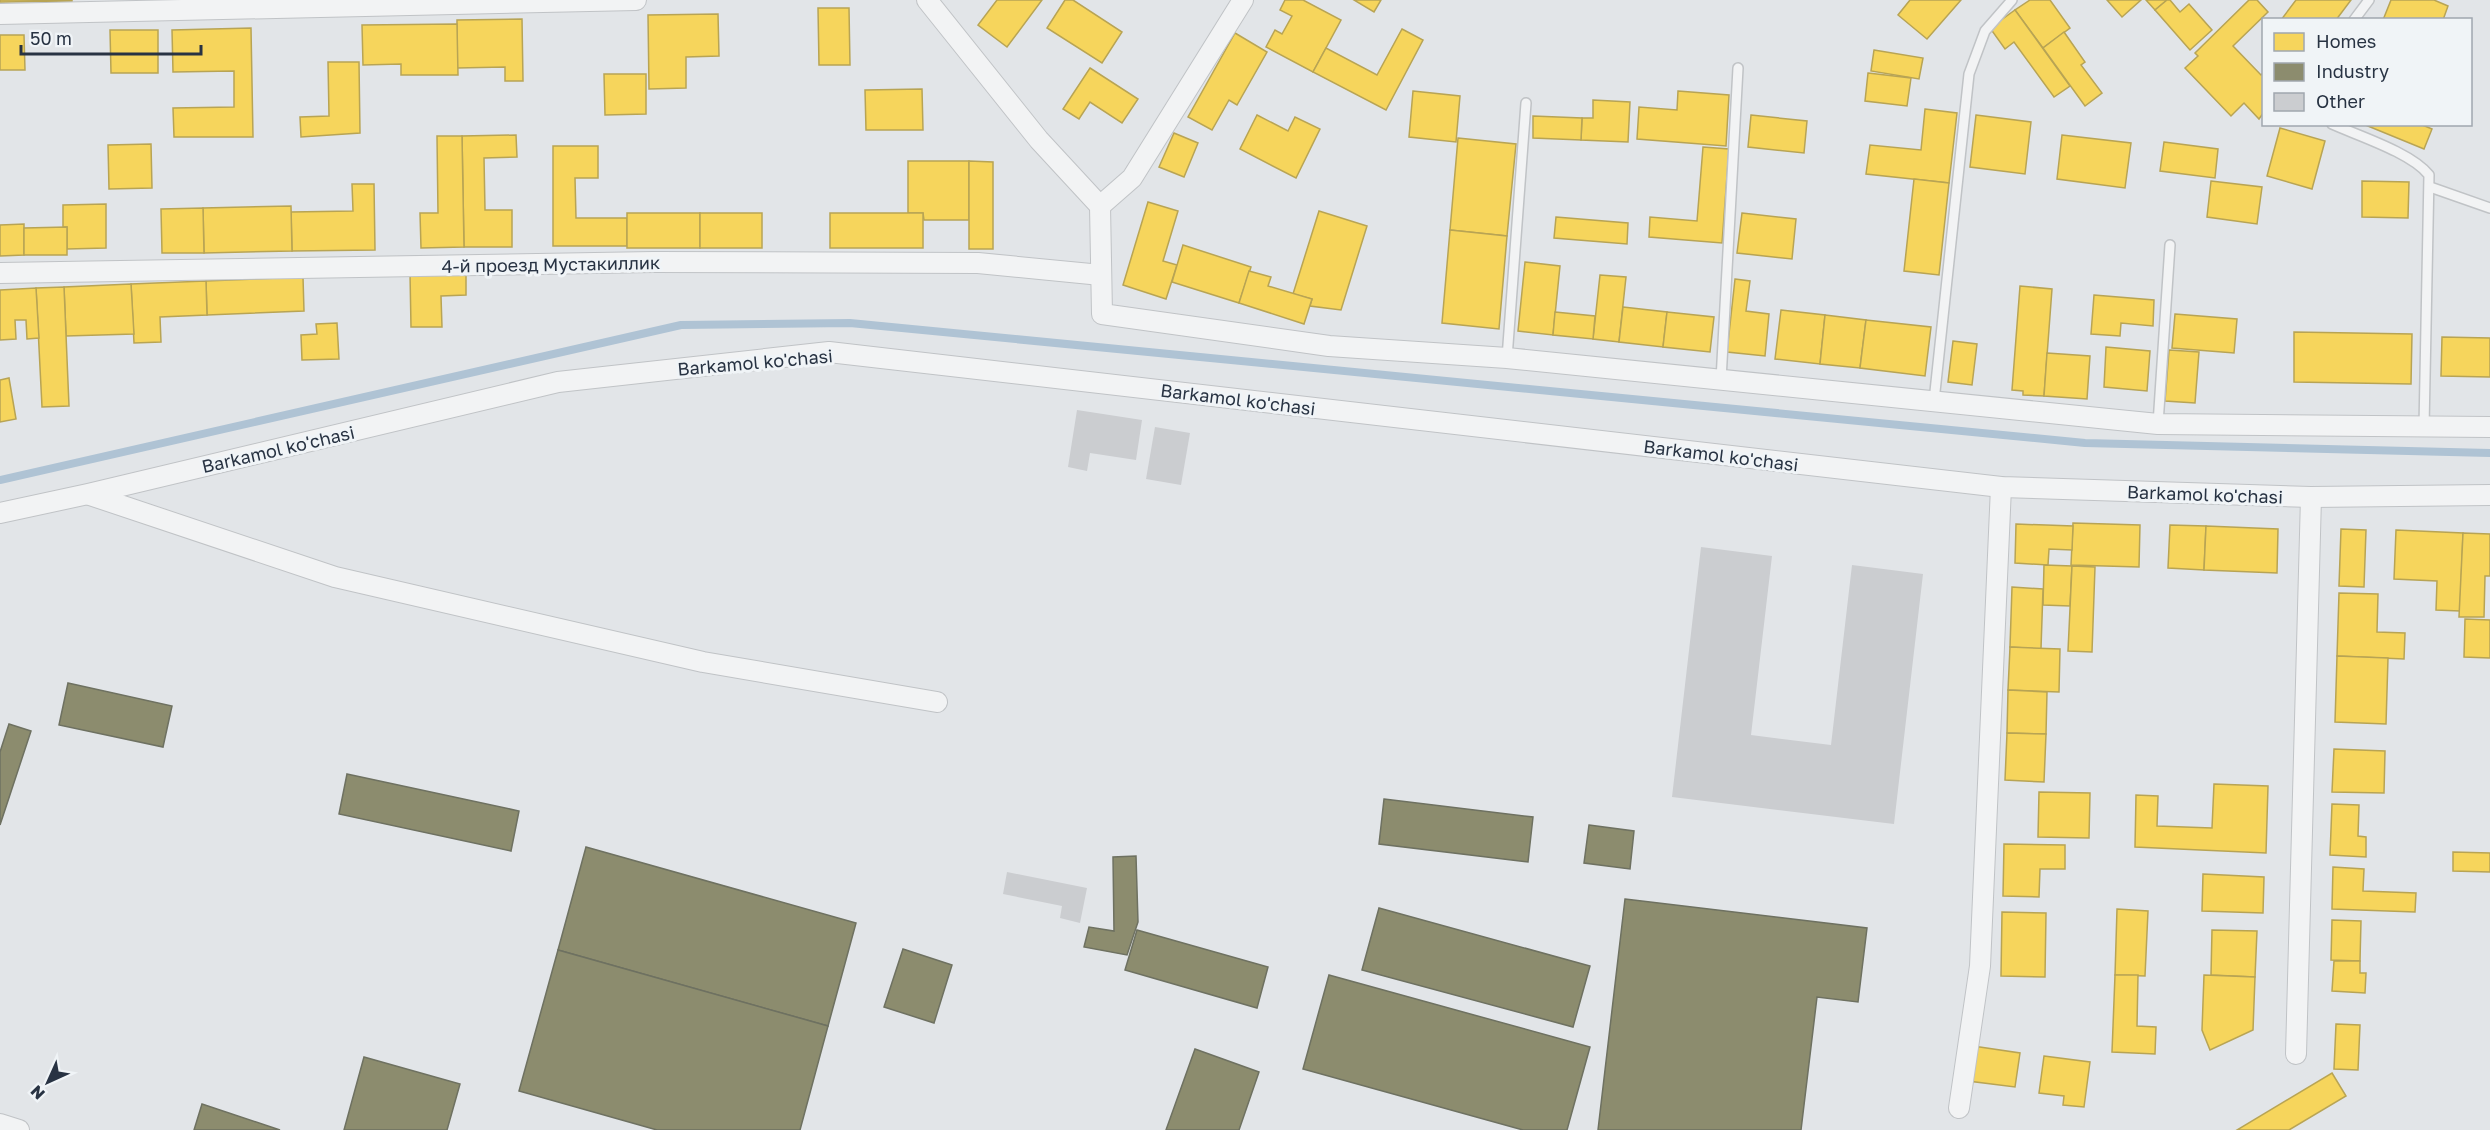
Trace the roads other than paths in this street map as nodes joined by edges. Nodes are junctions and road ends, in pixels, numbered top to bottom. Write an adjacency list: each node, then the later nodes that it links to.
1 (636, 0): 6 (street)
2 (927, 0): 12 (street)
3 (1243, 0): 12 (street)
4 (2012, 0): 19 (lane)
5 (2369, 0): 7 (lane)
6 (0, 14)
7 (2356, 18)
8 (1738, 68): 18 (lane)
9 (1526, 103): 17 (lane)
10 (2336, 126): 11 (lane)
11 (2430, 187): 13 (lane); 21 (lane)
12 (1101, 206): 16 (street)
13 (2490, 208)
14 (2170, 245): 20 (lane)
15 (0, 273): 16 (street, 4-й проезд Мустакиллик)
16 (1101, 275): 17 (street)
17 (1507, 358): 18 (street)
18 (1721, 380): 19 (street)
19 (1934, 401): 20 (street)
20 (2158, 424): 21 (street)
21 (2424, 427): 22 (street)
22 (2490, 427)
23 (2001, 487): 24 (street, Barkamol ko'chasi); 26 (street, Barkamol ko'chasi); 30 (street)
24 (88, 494): 27 (street, Barkamol ko'chasi); 28 (street)
25 (2490, 495): 26 (street, Barkamol ko'chasi)
26 (2311, 497): 29 (street)
27 (0, 513)
28 (936, 702)
29 (2296, 1054)
30 (1959, 1108)
31 (0, 1124): 32 (street)
32 (19, 1130)

